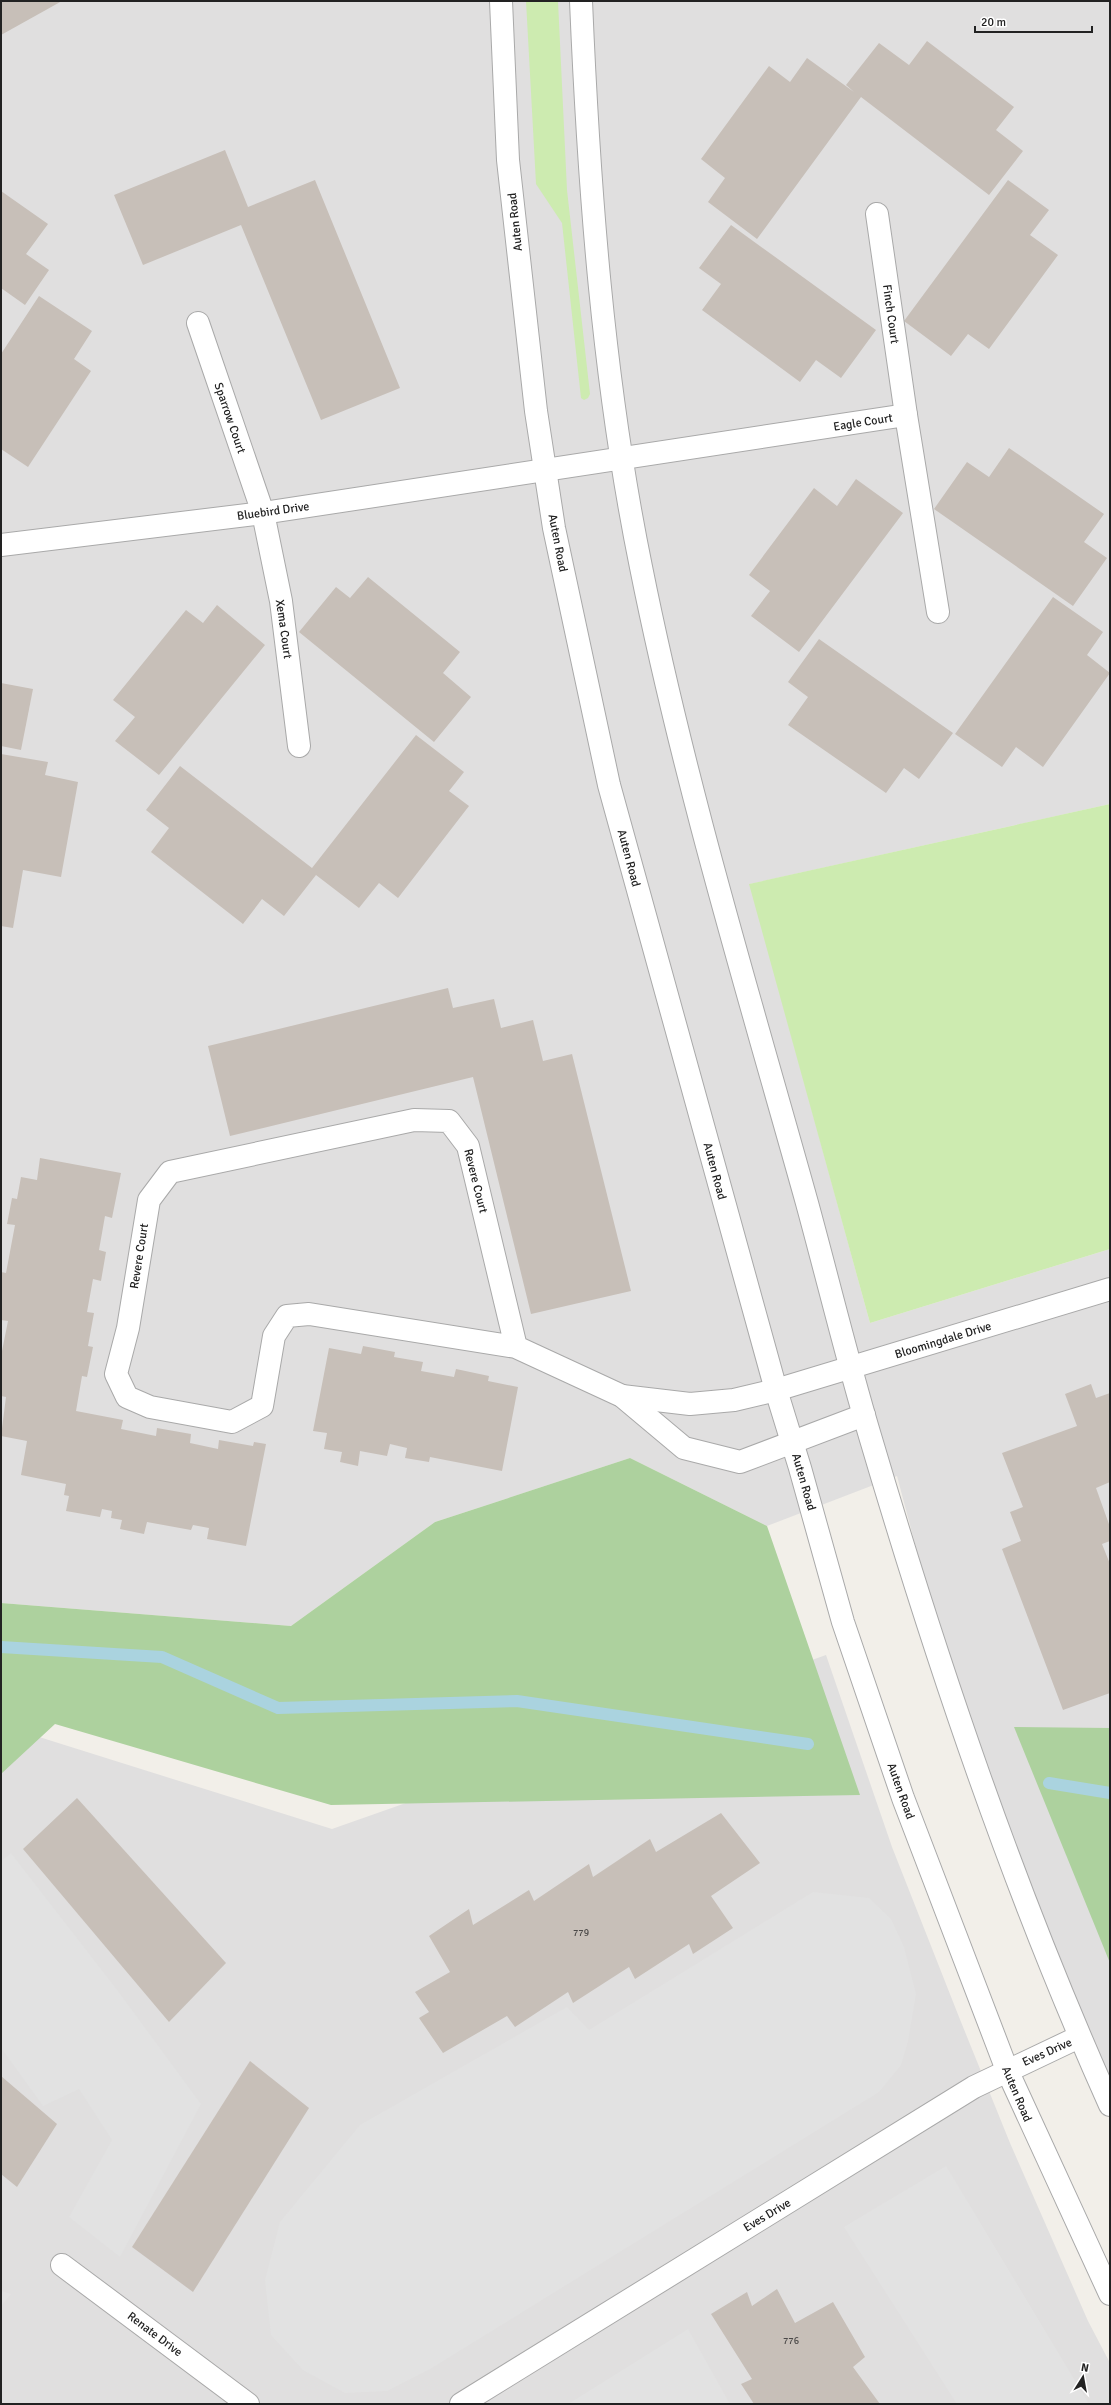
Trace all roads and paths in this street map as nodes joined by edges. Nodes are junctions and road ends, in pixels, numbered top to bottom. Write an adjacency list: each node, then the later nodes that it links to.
1 (501, 1): 7 (street, Auten Road)
2 (581, 1): 6 (street)
3 (876, 214): 5 (street, Finch Court)
4 (198, 323): 8 (street, Sparrow Court)
5 (906, 415): 6 (street, Eagle Court); 10 (street, Eagle Court)
6 (623, 460): 7 (street, Eagle Court); 14 (street)
7 (544, 471): 8 (street, Bluebird Drive); 15 (street, Auten Road)
8 (262, 514): 9 (street, Bluebird Drive); 11 (street, Xema Court)
9 (1, 545)
10 (938, 612)
11 (299, 746)
12 (1110, 1289): 14 (street, Bloomingdale Drive)
13 (516, 1346): 13 (street, Revere Court); 16 (street, Revere Court)
14 (852, 1367): 15 (street, Bloomingdale Drive); 17 (street)
15 (776, 1390): 16 (street, Revere Court); 18 (street, Auten Road)
16 (622, 1396): 18 (street, Revere Court)
17 (864, 1415): 18 (street, Revere Court); 19 (street)
18 (792, 1443): 20 (street, Auten Road)
19 (1080, 2037): 20 (street, Eves Drive); 21 (street)
20 (1007, 2070): 23 (street, Auten Road); 25 (street, Eves Drive)
21 (1110, 2105)
22 (62, 2265): 24 (street, Renate Drive)
23 (1110, 2294)
24 (248, 2404)
25 (461, 2404)

